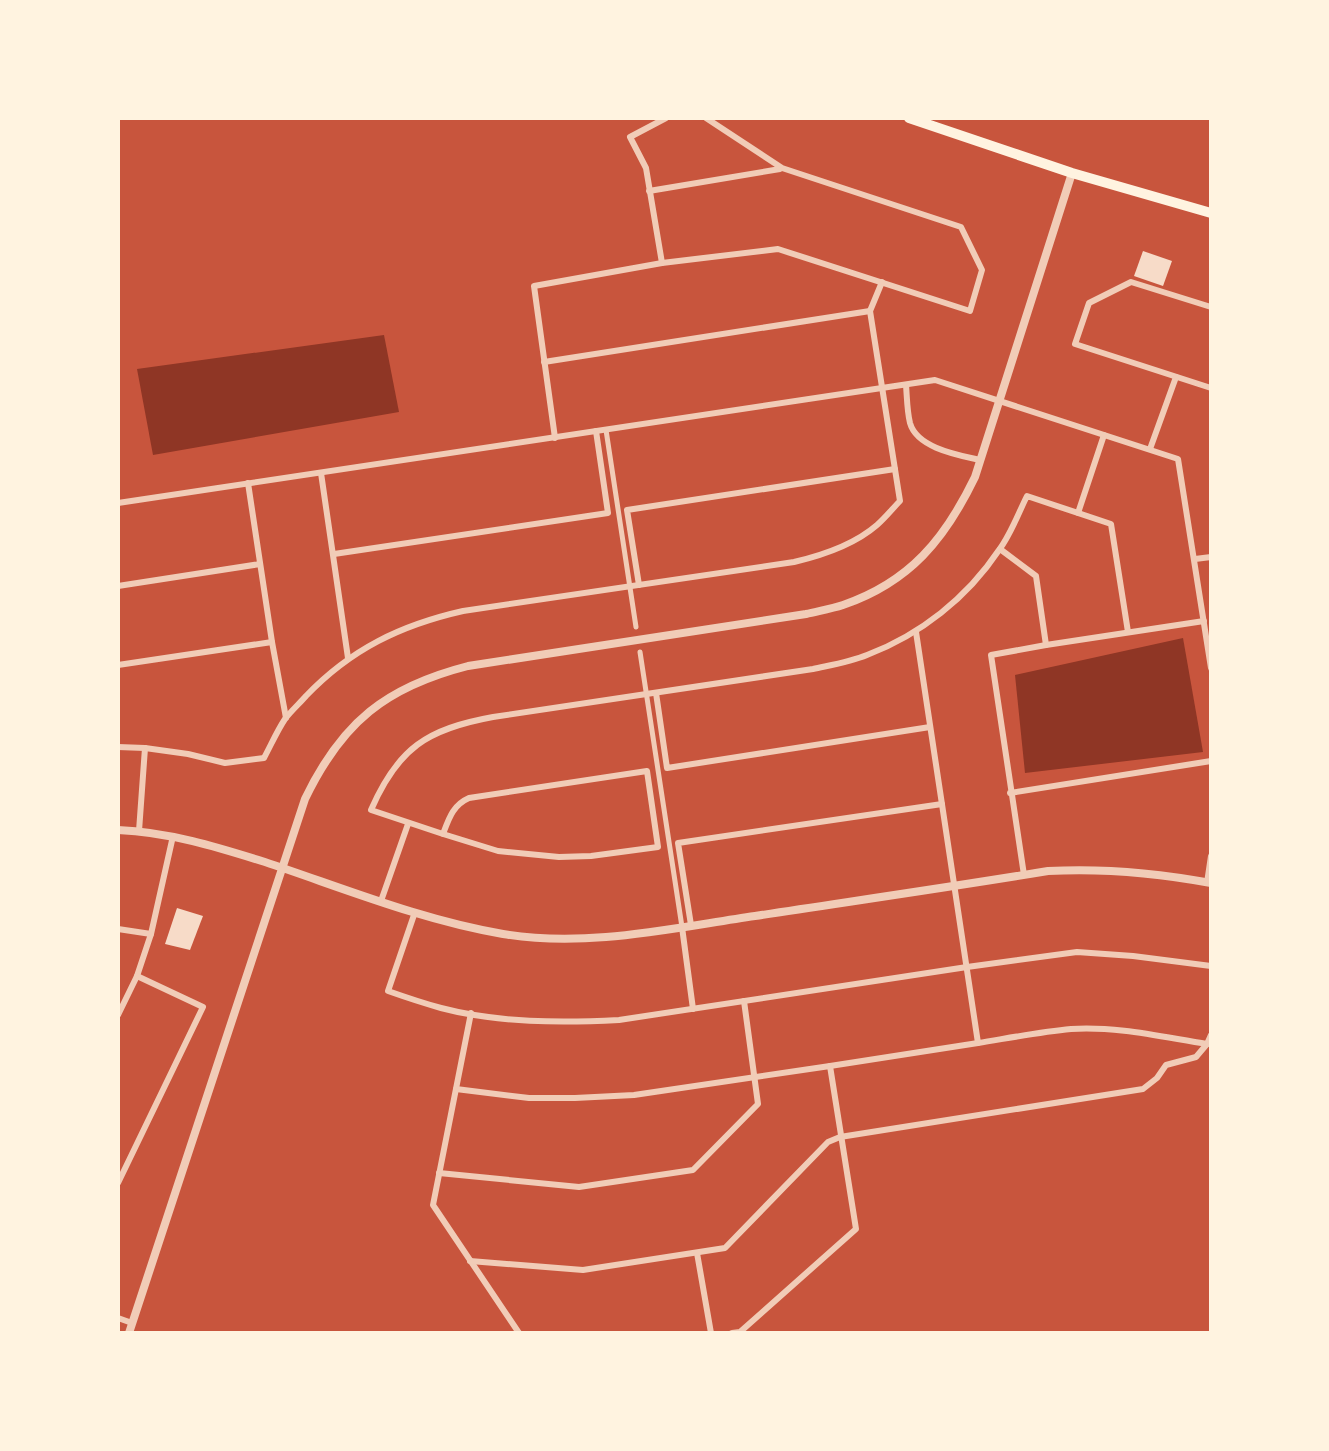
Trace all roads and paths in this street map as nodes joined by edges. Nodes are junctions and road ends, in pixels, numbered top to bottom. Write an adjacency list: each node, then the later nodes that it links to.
1 (666, 118): 6 (street)
2 (706, 118): 4 (street)
3 (909, 118): 5 (highway)
4 (782, 168): 6 (street); 9 (street)
5 (1072, 173): 7 (highway); 17 (street)
6 (649, 191): 8 (street)
7 (1211, 213)
8 (662, 263): 9 (street); 12 (street)
9 (882, 282): 11 (street)
10 (1211, 307): 13 (street)
11 (870, 311): 12 (street); 15 (street)
12 (544, 362): 21 (street)
13 (1176, 377): 16 (street); 22 (street)
14 (906, 385): 15 (street); 17 (street); 23 (street)
15 (882, 388): 18 (street); 24 (street)
16 (1211, 388)
17 (1000, 400): 20 (street); 23 (street)
18 (606, 430): 19 (street); 36 (street)
19 (596, 431): 21 (street); 30 (street)
20 (1104, 435): 22 (street); 28 (street)
21 (555, 438): 25 (street)
22 (1150, 449): 32 (street)
23 (980, 460): 62 (street)
24 (895, 469): 34 (street); 34 (street)
25 (321, 473): 26 (street); 30 (street)
26 (248, 483): 27 (street); 33 (street)
27 (118, 503)
28 (1078, 513): 29 (street); 40 (street)
29 (1000, 549): 39 (street); 42 (street)
30 (334, 554): 44 (street)
31 (1211, 557): 32 (street)
32 (1195, 559): 37 (street)
33 (260, 564): 35 (street); 41 (street)
34 (639, 585): 36 (street)
35 (118, 586)
36 (629, 587): 38 (street); 44 (street)
37 (1204, 621): 40 (street); 46 (street)
38 (636, 627)
39 (916, 632): 47 (street); 50 (street)
40 (1128, 632): 42 (street)
41 (272, 642): 45 (street); 49 (street)
42 (1046, 645): 54 (street)
43 (640, 652): 48 (street)
44 (348, 658): 49 (street)
45 (118, 665)
46 (1211, 668)
47 (656, 693): 48 (street); 50 (street)
48 (645, 694): 56 (street); 68 (street)
49 (286, 718): 52 (street)
50 (930, 727): 55 (street)
51 (118, 747): 52 (street)
52 (145, 748): 58 (street)
53 (1211, 761): 54 (street)
54 (1010, 793): 63 (street)
55 (942, 804): 65 (street); 68 (street)
56 (408, 824): 59 (street); 66 (street)
57 (118, 830): 58 (street)
58 (139, 831): 60 (street)
59 (443, 834): 59 (street)
60 (173, 836): 62 (street); 70 (street)
61 (1211, 856): 64 (street)
62 (283, 868): 66 (street); 90 (street)
63 (1024, 875): 64 (street); 65 (street)
64 (1209, 883)
65 (954, 886): 68 (street); 72 (street)
66 (381, 901): 67 (street)
67 (415, 912): 68 (street); 76 (street)
68 (686, 926): 75 (street)
69 (118, 929): 70 (street)
70 (151, 934): 73 (street)
71 (1211, 966): 72 (street)
72 (967, 967): 74 (street); 79 (street)
73 (137, 976): 77 (street); 86 (street)
74 (744, 1001): 75 (street); 82 (street)
75 (693, 1009): 76 (street)
76 (471, 1013): 83 (street)
77 (118, 1015)
78 (1211, 1035): 80 (street)
79 (978, 1043): 80 (street); 81 (street)
80 (1207, 1044): 84 (street)
81 (830, 1066): 82 (street); 84 (street)
82 (755, 1076): 83 (street); 85 (street)
83 (456, 1089): 85 (street)
84 (840, 1137): 87 (street); 94 (street)
85 (439, 1173): 88 (street)
86 (118, 1183)
87 (697, 1253): 88 (street); 93 (street)
88 (470, 1261): 92 (street)
89 (118, 1318): 90 (street)
90 (132, 1323): 91 (street)
91 (129, 1333)
92 (519, 1333)
93 (711, 1333)
94 (732, 1333)

